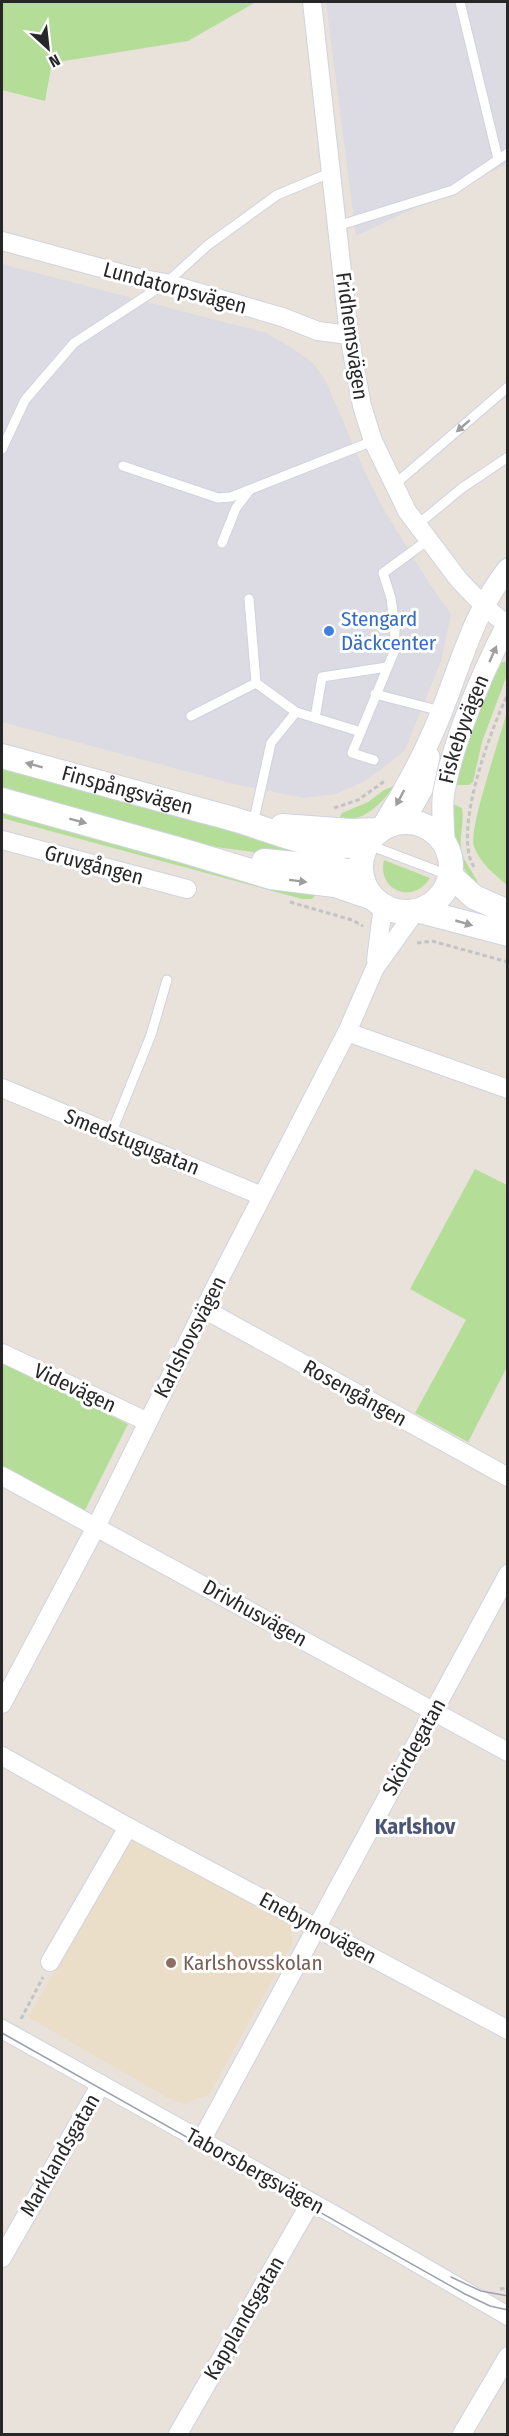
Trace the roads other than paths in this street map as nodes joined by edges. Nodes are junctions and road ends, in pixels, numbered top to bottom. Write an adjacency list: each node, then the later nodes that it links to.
1 (316, 2): 5 (street, Fridhemsvägen)
2 (460, 2): 4 (lane)
3 (507, 153): 4 (lane)
4 (498, 159): 6 (lane)
5 (332, 172): 6 (street, Fridhemsvägen); 8 (lane)
6 (337, 226): 9 (street, Fridhemsvägen)
7 (2, 241): 8 (street, Lundatorpsvägen)
8 (166, 283): 9 (street, Lundatorpsvägen); 12 (lane)
9 (349, 335): 11 (street, Fridhemsvägen)
10 (507, 387): 15 (lane, one-way to 15)
11 (373, 441): 15 (street, Fridhemsvägen); 16 (lane)
12 (2, 449)
13 (507, 458): 17 (lane)
14 (123, 466): 16 (lane)
15 (394, 485): 17 (street, Fridhemsvägen)
16 (249, 491): 18 (lane)
17 (423, 532): 21 (street, Fridhemsvägen); 23 (lane)
18 (222, 543)
19 (507, 569): 21 (street, Fiskebyvägen)
20 (249, 599): 24 (lane)
21 (483, 605): 22 (street, Fridhemsvägen); 29 (street, Fiskebyvägen)
22 (507, 624): 37 (street, Fiskebyvägen, one-way to 22)
23 (387, 667): 25 (lane); 28 (lane)
24 (256, 683): 26 (lane); 27 (lane)
25 (375, 694): 29 (lane); 30 (lane)
26 (296, 712): 28 (lane); 34 (lane)
27 (191, 716)
28 (315, 718): 30 (lane)
29 (437, 721): 35 (street, Fiskebyvägen, one-way to 35)
30 (361, 732): 32 (lane)
31 (2, 756): 34 (main road, Finspångsvägen, one-way to 31)
32 (374, 760)
33 (2, 800): 38 (main road, Finspångsvägen, one-way to 38)
34 (253, 824): 35 (main road, Finspångsvägen)
35 (383, 831): 37 (main road, Finspångsvägen); 39 (lane); 40 (main road)
36 (2, 840): 41 (street, Gruvgången)
37 (444, 842): 39 (main road)
38 (181, 850): 40 (main road, Finspångsvägen); 42 (main road, Finspångsvägen, one-way to 42)
39 (451, 876): 43 (main road); 44 (main road)
40 (363, 877): 42 (main road)
41 (187, 889)
42 (378, 902): 43 (main road, Finspångsvägen); 46 (street, Karlshovsvägen)
43 (417, 911): 45 (main road, Finspångsvägen, one-way to 45); 46 (street, Karlshovsvägen)
44 (507, 912)
45 (507, 934)
46 (375, 968): 48 (street, Karlshovsvägen)
47 (167, 980): 51 (lane)
48 (347, 1032): 50 (street); 52 (street, Karlshovsvägen)
49 (2, 1088): 51 (street, Smedstugugatan)
50 (507, 1089)
51 (111, 1134): 52 (street, Smedstugugatan)
52 (262, 1196): 53 (street, Karlshovsvägen)
53 (204, 1309): 55 (street, Karlshovsvägen); 57 (street, Rosengången)
54 (2, 1353): 55 (street, Videvägen)
55 (148, 1422): 58 (street, Karlshovsvägen)
56 (2, 1476): 58 (street, Drivhusvägen)
57 (507, 1477)
58 (96, 1527): 60 (street, Karlshovsvägen); 61 (street, Drivhusvägen)
59 (507, 1574): 61 (street, Skördegatan)
60 (2, 1704)
61 (434, 1711): 62 (street, Drivhusvägen); 65 (street, Skördegatan)
62 (507, 1752)
63 (2, 1755): 64 (street, Enebymovägen)
64 (128, 1827): 65 (street, Enebymovägen); 66 (street)
65 (316, 1928): 68 (street, Enebymovägen); 70 (street, Skördegatan)
66 (51, 1962)
67 (2, 2029): 69 (street, Taborsbergsvägen)
68 (507, 2030)
69 (101, 2084): 70 (street, Taborsbergsvägen); 72 (street, Marklandsgatan)
70 (201, 2141): 71 (street, Taborsbergsvägen)
71 (310, 2202): 73 (street, Taborsbergsvägen); 75 (street, Kapplandsgatan)
72 (2, 2258)
73 (507, 2316)
74 (507, 2356): 76 (street)
75 (178, 2434)
76 (462, 2434)

